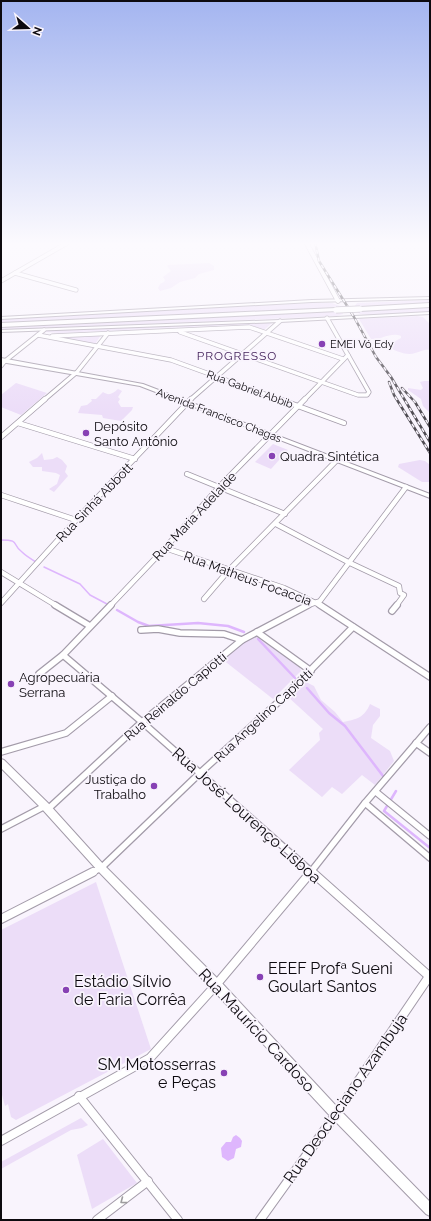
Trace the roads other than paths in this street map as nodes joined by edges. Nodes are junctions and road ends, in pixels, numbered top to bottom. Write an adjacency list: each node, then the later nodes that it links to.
1 (392, 299): 2 (main road)
2 (353, 300): 3 (main road); 6 (main road)
3 (338, 301): 7 (main road); 9 (main road)
4 (430, 305): 11 (highway, bridge)
5 (430, 313): 6 (main road)
6 (363, 317): 9 (main road)
7 (1, 318)
8 (327, 318): 9 (main road); 10 (main road); 21 (street)
9 (342, 318)
10 (280, 320): 12 (main road); 15 (street)
11 (1, 325)
12 (44, 330): 14 (main road); 17 (street)
13 (178, 330): 15 (street); 16 (street); 20 (street)
14 (1, 331)
15 (266, 332): 20 (street, Rua Sinhá Abbott); 22 (street)
16 (108, 333): 18 (street); 19 (street)
17 (38, 335): 18 (street, Rua Gabriel Abbib); 23 (street)
18 (45, 336): 19 (street, Rua Gabriel Abbib)
19 (98, 346): 25 (street); 26 (street, Rua Gabriel Abbib)
20 (243, 354): 26 (street, Rua Sinhá Abbott); 27 (street)
21 (348, 355): 22 (street, Rua Maria Adelaide); 27 (street)
22 (343, 359): 27 (street, Rua Maria Adelaide)
23 (3, 360): 24 (street); 25 (main road, Avenida Francisco Chagas)
24 (1, 366)
25 (77, 372): 28 (main road, Avenida Francisco Chagas); 30 (street)
26 (217, 378): 28 (street, Rua Sinhá Abbott); 29 (street, Rua Gabriel Abbib)
27 (321, 381): 29 (street, Rua Maria Adelaide)
28 (188, 402): 32 (main road, Avenida Francisco Chagas); 34 (street, Rua Sinhá Abbott)
29 (298, 407): 31 (street, Rua Gabriel Abbib); 32 (street, Rua Maria Adelaide)
30 (18, 423): 33 (street); 34 (street)
31 (344, 423)
32 (272, 435): 35 (main road, Avenida Francisco Chagas); 37 (street, Rua Maria Adelaide)
33 (1, 437)
34 (135, 459): 42 (street, Rua Sinhá Abbott)
35 (337, 460): 38 (main road, Avenida Francisco Chagas); 41 (street)
36 (187, 474): 37 (street)
37 (220, 486): 41 (street); 44 (street, Rua Maria Adelaide)
38 (406, 487): 40 (main road, Avenida Francisco Chagas); 45 (street)
39 (1, 495): 42 (street)
40 (430, 496)
41 (285, 514): 43 (street)
42 (76, 520): 48 (street, Rua Sinhá Abbott)
43 (276, 524): 45 (street); 46 (street)
44 (165, 548): 46 (street, Rua Matheus Focaccia); 53 (street, Rua Maria Adelaide)
45 (350, 563): 50 (street); 52 (street)
46 (229, 570): 49 (street); 50 (street, Rua Matheus Focaccia)
47 (1, 572): 48 (street)
48 (20, 582): 51 (street, Rua Sinhá Abbott); 53 (street)
49 (204, 599)
50 (316, 602): 54 (street, Rua Matheus Focaccia); 56 (street, Rua Reinaldo Capiotti)
51 (1, 603)
52 (392, 611)
53 (90, 626): 58 (street, Rua Maria Adelaide)
54 (353, 627): 59 (street, Rua Angelino Capiotti); 61 (street, Rua Matheus Focaccia)
55 (141, 630): 57 (street)
56 (257, 632): 57 (street, Rua Reinaldo Capiotti); 59 (street)
57 (242, 640): 63 (street, Rua Reinaldo Capiotti)
58 (63, 655): 60 (street, Rua Maria Adelaide); 62 (street, Rua José Lourenço Lisboa)
59 (311, 671): 69 (street, Rua Angelino Capiotti)
60 (38, 674)
61 (430, 676)
62 (112, 696): 63 (street, Rua José Lourenço Lisboa); 66 (street)
63 (142, 722): 69 (street, Rua José Lourenço Lisboa); 72 (street, Rua Reinaldo Capiotti)
64 (430, 727): 65 (street)
65 (416, 743): 67 (street); 70 (street)
66 (1, 752)
67 (430, 753)
68 (1, 763): 72 (main road, Rua Maurício Cardoso)
69 (200, 773): 76 (street, Rua Angelino Capiotti); 77 (street, Rua José Lourenço Lisboa)
70 (376, 792): 71 (street); 74 (street)
71 (365, 803): 75 (street); 77 (street)
72 (46, 808): 73 (street, Rua Reinaldo Capiotti); 76 (main road, Rua Maurício Cardoso)
73 (1, 829)
74 (430, 836)
75 (430, 858)
76 (101, 868): 78 (street, Rua Angelino Capiotti); 80 (main road, Rua Maurício Cardoso)
77 (311, 872): 79 (street, Rua José Lourenço Lisboa); 80 (street)
78 (1, 919)
79 (430, 976): 82 (street, Rua Deocleciano Azambuja)
80 (216, 985): 81 (street); 82 (main road, Rua Maurício Cardoso)
81 (79, 1096): 83 (street); 84 (street)
82 (336, 1114): 85 (main road, Rua Maurício Cardoso); 88 (street, Rua Deocleciano Azambuja)
83 (1, 1141)
84 (148, 1181): 86 (street, one-way to 86); 87 (street)
85 (430, 1210)
86 (96, 1220)
87 (178, 1220)
88 (260, 1220)

